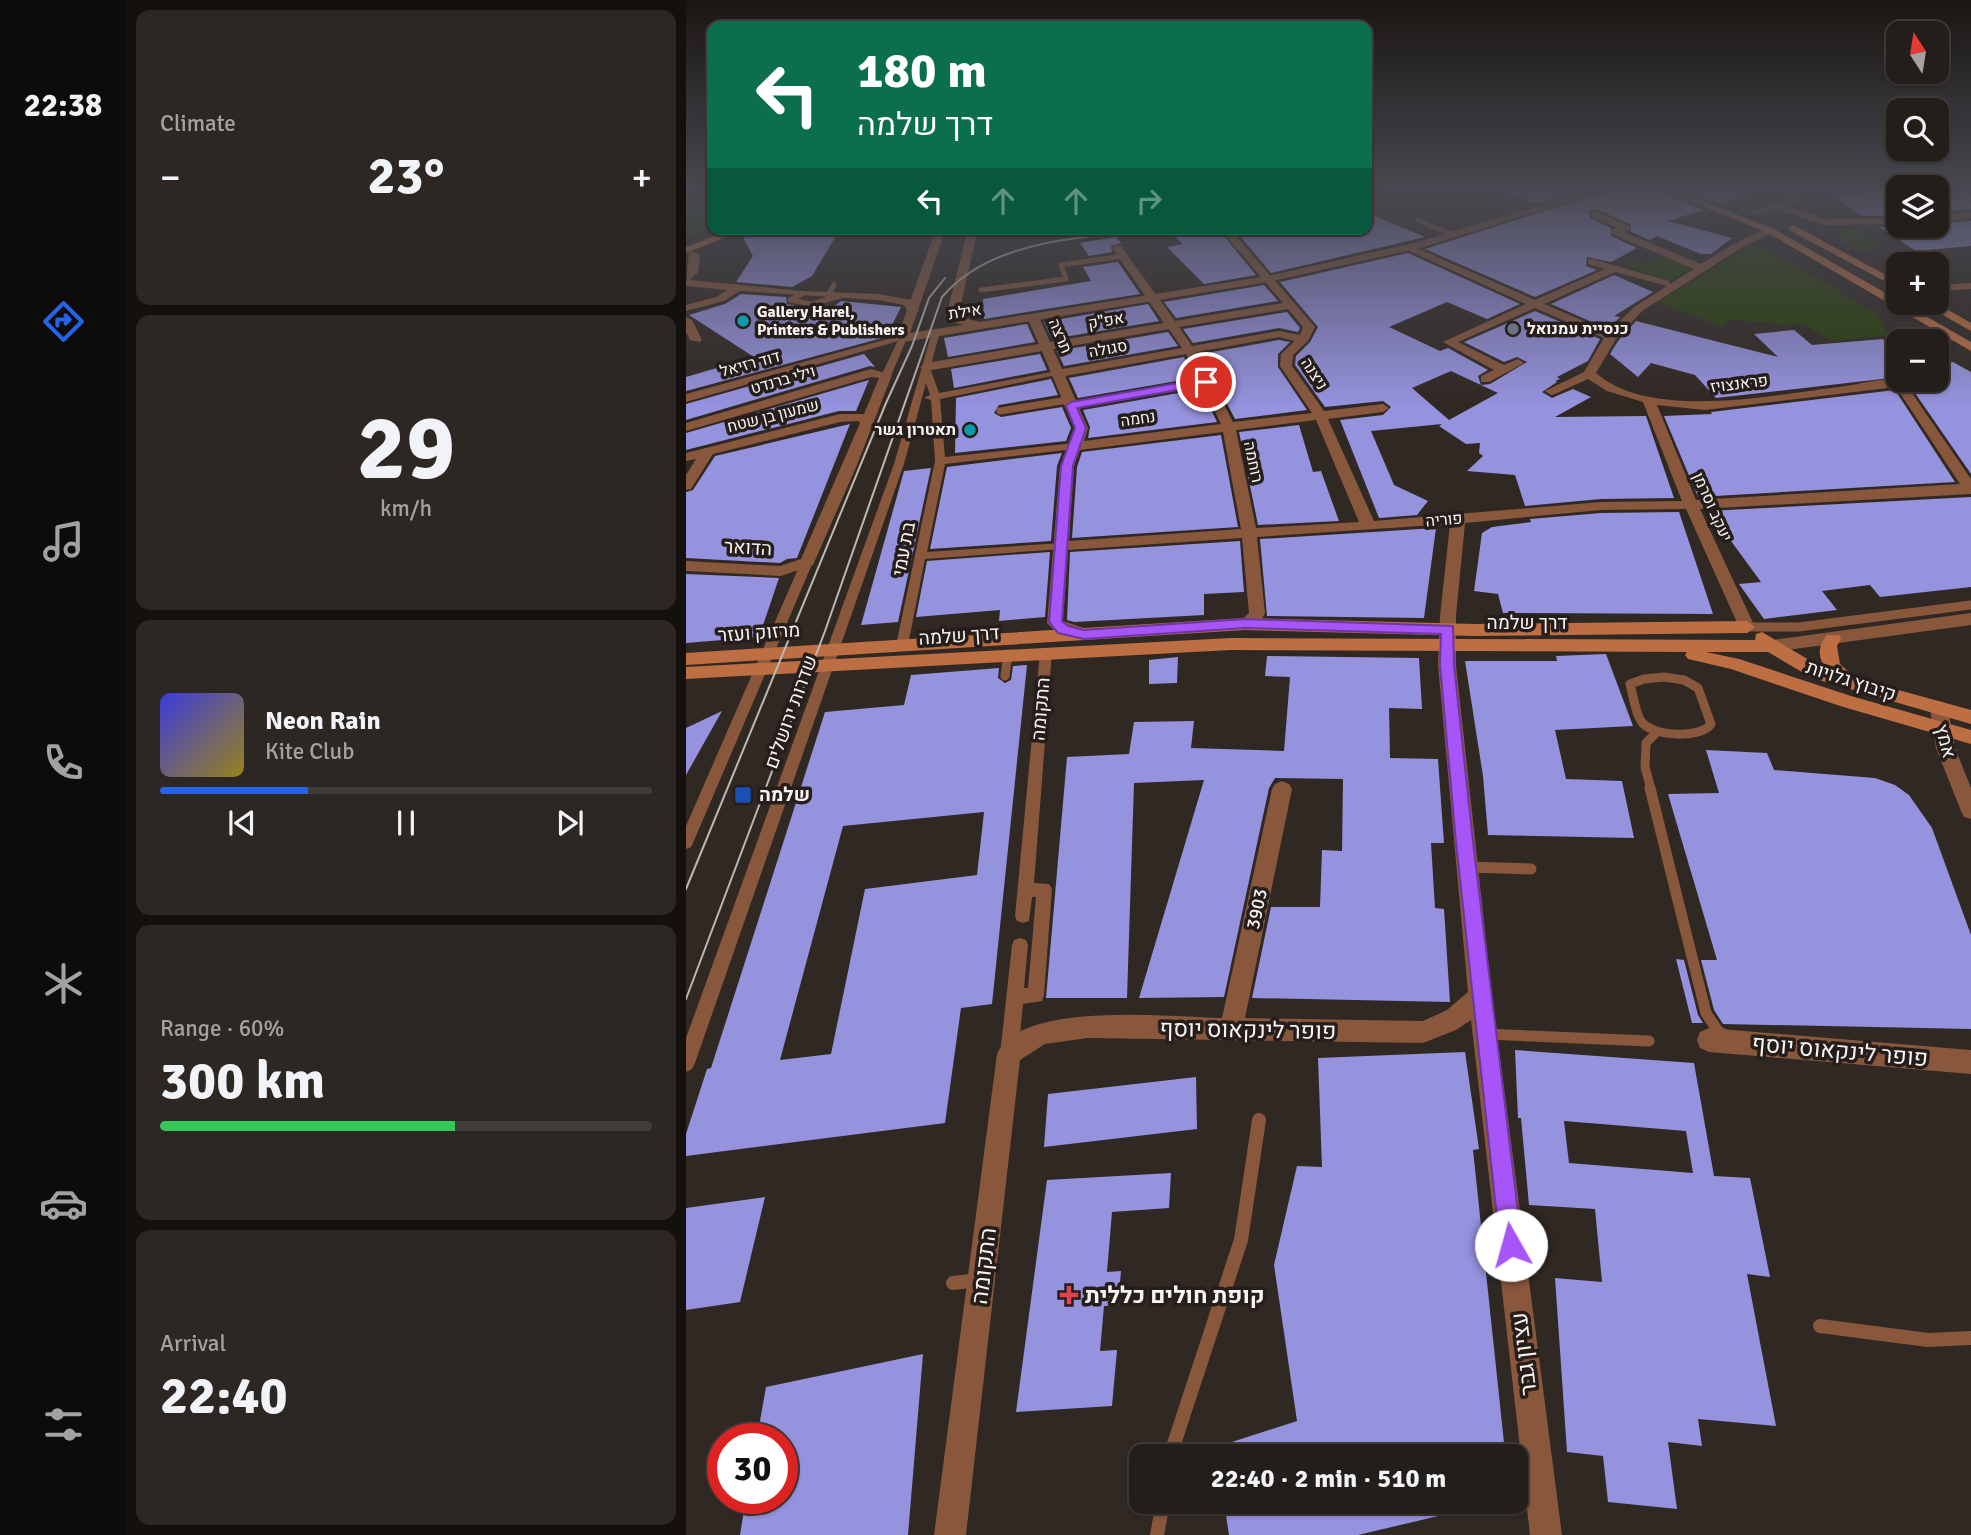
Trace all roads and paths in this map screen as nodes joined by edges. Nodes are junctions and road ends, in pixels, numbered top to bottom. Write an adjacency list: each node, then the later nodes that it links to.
1 (695, 262): 18 (street)
2 (930, 262): 19 (street)
3 (965, 262): 36 (street)
4 (1076, 262): 24 (lane)
5 (1127, 262): 27 (street, רוחמה)
6 (1253, 262): 16 (street, ניצנה)
7 (1346, 262): 16 (street, אילת)
8 (1439, 262): 29 (street)
9 (1594, 262): 15 (street)
10 (1686, 262): 14 (street)
11 (1711, 262): 14 (street)
12 (1825, 262): 25 (main road)
13 (1854, 262): 17 (main road)
14 (1701, 268): 40 (street)
15 (1613, 269): 20 (street); 29 (street)
16 (1268, 279): 27 (street, אילת); 28 (street, ניצנה)
17 (1886, 279)
18 (686, 280): 23 (street)
19 (924, 281): 26 (street); 31 (street)
20 (1665, 284)
21 (1971, 286): 22 (street)
22 (1949, 287)
23 (738, 288): 26 (street); 30 (street)
24 (981, 290)
25 (1886, 295)
26 (878, 297): 31 (street)
27 (1153, 298): 34 (street, אילת); 37 (street, רוחמה)
28 (1292, 304): 37 (street, אפ"ק); 42 (street, ניצנה)
29 (1534, 304): 40 (street); 49 (street)
30 (686, 308)
31 (913, 312): 41 (street)
32 (1920, 315): 45 (main road)
33 (1949, 315): 38 (main road)
34 (1033, 317): 36 (street, אילת); 44 (street, תרצה)
35 (686, 320): 43 (street)
36 (988, 324): 39 (street, אילת)
37 (1172, 325): 44 (street, אפ"ק); 46 (street, רוחמה)
38 (1971, 328)
39 (936, 332): 41 (street, אילת); 48 (street, שדרות ירושלים)
40 (1611, 337): 51 (street)
41 (903, 338): 52 (street, שדרות ירושלים); 57 (street, דוד רזיאל)
42 (1304, 339): 46 (street, סגולה); 63 (street, ניצנה)
43 (696, 340)
44 (1046, 347): 48 (street, אפ"ק); 50 (street, תרצה)
45 (1971, 347)
46 (1190, 351): 50 (street, סגולה); 54 (street, רוחמה)
47 (1518, 363): 49 (street)
48 (926, 367): 56 (street, בת עמי); 59 (street, שדרות ירושלים)
49 (1504, 370): 53 (street)
50 (1057, 374): 56 (street, סגולה); 60 (street, תרצה)
51 (1589, 374): 55 (street); 58 (street, פראנצויז)
52 (885, 378): 64 (street, שדרות ירושלים); 65 (street, וילי ברנדט)
53 (1485, 379)
54 (1206, 382): 60 (street); 66 (street, רוחמה)
55 (1551, 391)
56 (935, 397): 59 (street, סגולה); 70 (street, בת עמי)
57 (686, 398)
58 (1648, 399): 72 (street, פראנצויז); 73 (street, יעקב וסרמן)
59 (917, 401): 94 (street, שדרות ירושלים)
60 (1070, 403): 62 (lane); 67 (street, תרצה)
61 (1383, 408): 63 (street, נחמה)
62 (1000, 411)
63 (1320, 415): 66 (street, נחמה); 75 (street, ניצנה)
64 (867, 423): 68 (street, שמעון בן שטח); 79 (street, שדרות ירושלים)
65 (690, 425): 68 (street)
66 (1228, 425): 67 (street, נחמה); 76 (street, רוחמה)
67 (1074, 446): 70 (street, נחמה); 77 (street, תרצה)
68 (708, 451): 69 (street, שמעון בן שטח); 71 (street)
69 (686, 457)
70 (940, 461): 78 (street, בת עמי)
71 (686, 486)
72 (1970, 489): 73 (street, פוריה)
73 (1691, 505): 74 (street, פוריה); 84 (street, יעקב וסרמן)
74 (1458, 519): 75 (street, פוריה); 86 (street, עציון גבר)
75 (1368, 525): 76 (street, פוריה)
76 (1249, 532): 77 (street, פוריה); 83 (street, רוחמה)
77 (1062, 545): 78 (street, פוריה); 85 (street, תרצה)
78 (920, 556): 89 (street, בת עמי)
79 (807, 562): 80 (street, הדואר); 96 (street, שדרות ירושלים)
80 (686, 566)
81 (1971, 605): 84 (lane, דרך שלמה)
82 (1971, 619): 87 (street, דרך שלמה)
83 (1245, 624): 85 (main road, דרך שלמה); 86 (main road, דרך שלמה)
84 (1747, 627): 86 (main road, דרך שלמה); 90 (main road, קיבוץ גלויות); 91 (main road)
85 (1084, 634): 89 (main road, דרך שלמה)
86 (1448, 636): 88 (main road, דרך שלמה); 92 (main road, דרך שלמה); 108 (street, עציון גבר)
87 (1833, 639): 90 (street, דרך שלמה); 99 (main road)
88 (1613, 644): 91 (main road, דרך שלמה); 100 (main road, קיבוץ גלויות)
89 (902, 645): 94 (main road, דרך שלמה)
90 (1772, 646): 91 (main road, דרך שלמה); 99 (main road, קיבוץ גלויות)
91 (1748, 647): 100 (main road, קיבוץ גלויות)
92 (1046, 652): 93 (main road, דרך שלמה); 110 (street, התקומה)
93 (1008, 654): 94 (main road, דרך שלמה); 98 (lane)
94 (832, 657): 96 (main road, מרזוק ועזר); 122 (street, שדרות ירושלים)
95 (686, 659): 96 (main road, מרזוק ועזר)
96 (766, 661): 97 (main road, מרזוק ועזר); 107 (street, שדרות ירושלים)
97 (686, 673)
98 (1005, 676)
99 (1857, 685): 102 (main road, קיבוץ גלויות)
100 (1804, 688): 102 (main road, קיבוץ גלויות)
101 (1971, 717): 102 (main road, קיבוץ גלויות)
102 (1938, 718): 104 (main road, קיבוץ גלויות); 106 (street, אמץ)
103 (1656, 733): 103 (lane); 119 (lane)
104 (1971, 737)
105 (1282, 789): 115 (street, 3903)
106 (1971, 811)
107 (686, 843)
108 (1467, 867): 109 (lane); 113 (street, עציון גבר)
109 (1531, 869)
110 (1025, 891): 111 (street, התקומה); 114 (street)
111 (1023, 916)
112 (1020, 945): 114 (street, התקומה)
113 (1480, 995): 115 (street, פופר לינקאוס יוסף); 116 (street, עציון גבר)
114 (1015, 997): 120 (street, התקומה)
115 (1231, 1029): 120 (street, פופר לינקאוס יוסף)
116 (1485, 1034): 117 (lane); 132 (street, עציון גבר)
117 (1649, 1041)
118 (1709, 1041): 119 (street, פופר לינקאוס יוסף)
119 (1737, 1043): 121 (street, פופר לינקאוס יוסף)
120 (1009, 1054): 124 (street, התקומה)
121 (1971, 1062)
122 (686, 1063)
123 (1259, 1120): 128 (lane)
124 (983, 1279): 125 (lane); 130 (street, התקומה)
125 (953, 1283)
126 (1820, 1326): 127 (lane)
127 (1971, 1338)
128 (1174, 1444)
129 (1161, 1514): 131 (lane)
130 (950, 1535)
131 (1157, 1535)
132 (1546, 1535)

